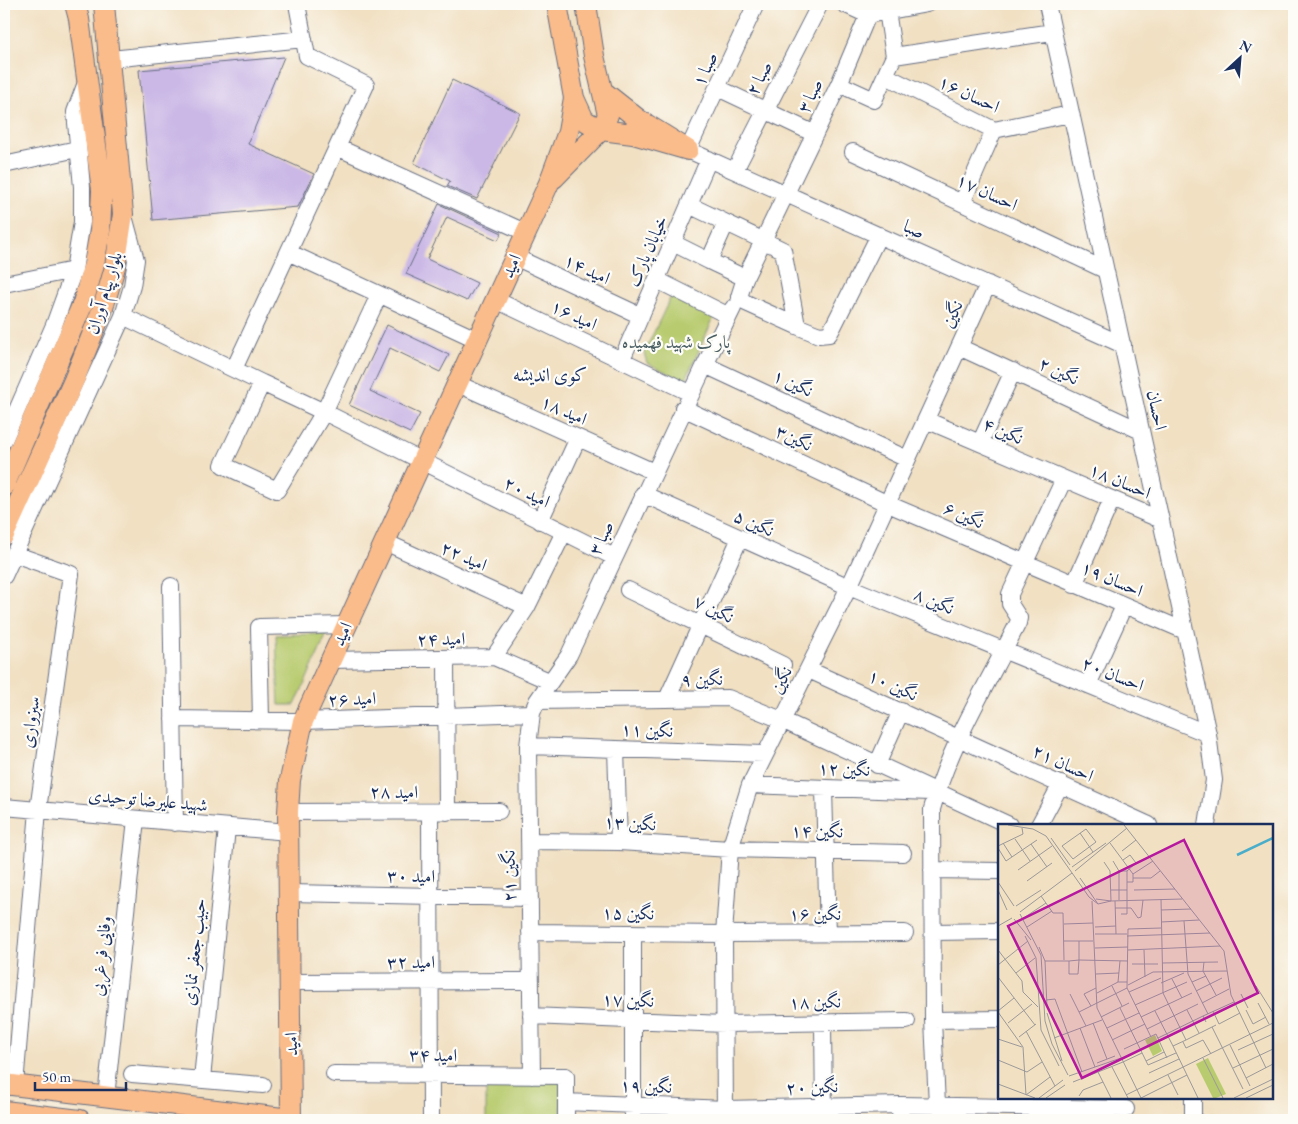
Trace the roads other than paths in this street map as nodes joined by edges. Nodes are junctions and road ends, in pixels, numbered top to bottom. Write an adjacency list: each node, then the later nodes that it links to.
1 (75, 4): 20 (main road, بلوار پیام آوران)
2 (104, 4): 17 (main road, بلوار پیام آوران)
3 (297, 4): 14 (street)
4 (756, 4): 22 (street, صبا ۱)
5 (820, 4): 25 (street, صبا ۲)
6 (844, 4): 12 (street)
7 (927, 4): 11 (street)
8 (1046, 4): 13 (street, احسان)
9 (586, 5): 10 (main road); 15 (main road)
10 (557, 7): 18 (main road)
11 (886, 8): 12 (street); 16 (street)
12 (868, 15): 21 (street, صبا ۳)
13 (1052, 32): 16 (street); 26 (street, احسان)
14 (304, 39): 17 (street); 30 (street)
15 (594, 56): 18 (main road); 23 (main road)
16 (894, 56): 19 (street)
17 (111, 59): 41 (main road, بلوار پیام آوران)
18 (566, 61): 24 (main road)
19 (886, 76): 21 (street); 28 (street, احسان ۱۶)
20 (87, 78): 31 (street); 84 (main road, بلوار پیام آوران)
21 (839, 84): 29 (street, صبا ۳)
22 (718, 88): 25 (street); 32 (street, صبا ۱)
23 (605, 93): 27 (main road); 32 (main road)
24 (574, 98): 27 (main road); 37 (main road, امید)
25 (765, 110): 29 (street); 36 (street, صبا ۲)
26 (1070, 114): 28 (street, احسان ۱۶); 51 (street, احسان)
27 (601, 130): 32 (main road); 37 (main road)
28 (994, 130): 39 (street)
29 (815, 134): 38 (street, صبا ۳)
30 (339, 148): 43 (street); 47 (street)
31 (77, 150): 35 (street); 50 (street)
32 (688, 150): 34 (street, صبا)
33 (853, 152): 39 (street, احسان ۱۷)
34 (709, 159): 36 (street, صبا); 40 (street, خیابان پارک)
35 (4, 165)
36 (735, 170): 38 (street, صبا)
37 (549, 183): 43 (main road, امید)
38 (784, 193): 44 (street, صبا); 45 (street, صبا ۳)
39 (962, 203): 51 (street, احسان ۱۷)
40 (689, 206): 42 (street); 46 (street, خیابان پارک)
41 (123, 214): 59 (street); 91 (main road, بلوار پیام آوران)
42 (726, 223): 45 (street); 49 (street)
43 (527, 233): 48 (main road, امید)
44 (879, 235): 55 (street, صبا); 62 (street)
45 (762, 240): 52 (street, صبا ۳); 62 (street)
46 (673, 243): 49 (street); 53 (street, خیابان پارک)
47 (290, 254): 56 (street); 68 (street)
48 (515, 258): 58 (main road, امید); 60 (street, امید ۱۴)
49 (709, 261): 52 (street)
50 (74, 270): 54 (street); 78 (street)
51 (1105, 270): 64 (street, احسان)
52 (744, 278): 57 (street, صبا ۳)
53 (657, 280): 60 (street, خیابان پارک); 61 (street)
54 (4, 284)
55 (988, 284): 64 (street, صبا); 65 (street, نگین)
56 (379, 295): 63 (street); 74 (street)
57 (739, 296): 61 (street, صبا ۳); 62 (street)
58 (496, 300): 63 (main road, امید); 66 (street, امید ۱۶)
59 (122, 316): 68 (street, امید ۲۰); 94 (street)
60 (641, 316): 66 (street, خیابان پارک)
61 (729, 316): 67 (street, صبا ۳)
62 (797, 326)
63 (478, 340): 71 (main road, امید)
64 (1123, 345): 76 (street, احسان)
65 (959, 347): 69 (street, نگین ۲); 75 (street, نگین)
66 (622, 360): 72 (street, امید ۱۶)
67 (705, 364): 72 (street); 80 (street, نگین ۱)
68 (234, 370): 70 (street, امید ۲۰)
69 (1013, 371): 76 (street, نگین ۲); 79 (street)
70 (262, 383): 74 (street, امید ۲۰); 74 (street)
71 (458, 384): 77 (street, امید ۱۸); 81 (main road, امید)
72 (690, 393): 73 (street)
73 (683, 408): 82 (street, صبا ۳); 87 (street, نگین۳)
74 (324, 412): 81 (street, امید ۲۰)
75 (926, 420): 79 (street, نگین ۴); 80 (street, نگین)
76 (1141, 431): 88 (street, احسان)
77 (578, 438): 82 (street, امید ۱۸); 89 (street)
78 (4, 440)
79 (980, 443): 83 (street, نگین ۴)
80 (908, 460): 87 (street, نگین)
81 (421, 462): 89 (street, امید ۲۰); 93 (main road, امید)
82 (654, 472): 85 (street, صبا ۳)
83 (1064, 478): 86 (street, احسان ۱۸); 96 (street)
84 (4, 486)
85 (643, 494): 92 (street, نگین ۵); 95 (street, صبا ۳)
86 (1112, 499): 88 (street, احسان ۱۸); 98 (street)
87 (888, 504): 96 (street, نگین ۶); 100 (street, نگین)
88 (1161, 520): 106 (street, احسان)
89 (540, 521): 90 (street, امید ۲۰)
90 (564, 532): 95 (street, امید ۲۰); 103 (street)
91 (4, 535)
92 (740, 538): 100 (street, نگین ۵); 105 (street)
93 (384, 542): 103 (street, امید ۲۲); 104 (main road, امید)
94 (14, 554): 97 (street); 134 (street, سبزواری)
95 (614, 557): 113 (street, صبا ۳)
96 (1024, 564): 98 (street, احسان ۱۹); 107 (street)
97 (4, 576)
98 (1074, 585): 102 (street, احسان ۱۹)
99 (171, 586): 119 (street)
100 (849, 588): 107 (street, نگین ۸); 112 (street, نگین)
101 (628, 590): 105 (street, نگین ۷)
102 (1124, 606): 106 (street, احسان ۱۹); 114 (street)
103 (527, 607): 108 (street)
104 (346, 625): 109 (main road, امید); 120 (street)
105 (700, 625): 111 (street, نگین ۷); 115 (street)
106 (1185, 631): 123 (street, احسان)
107 (1003, 652): 114 (street, احسان ۲۰); 124 (street)
108 (494, 657): 110 (street, امید ۲۴); 113 (street, امید ۲۴)
109 (329, 660): 110 (street, امید ۲۴); 121 (main road, امید)
110 (446, 660): 118 (street)
111 (783, 665)
112 (809, 670): 117 (street, نگین ۱۰); 122 (street, نگین)
113 (549, 681): 116 (street, نگین ۲۱)
114 (1088, 685): 123 (street, احسان ۲۰)
115 (667, 700): 116 (street, نگین ۹); 122 (street, نگین ۹)
116 (534, 707): 118 (street, امید ۲۶); 125 (street, نگین ۲۱)
117 (901, 711): 124 (street, نگین ۱۰); 128 (street)
118 (447, 716): 121 (street, امید ۲۶); 138 (street)
119 (173, 719): 120 (street, امید ۲۶); 140 (street)
120 (262, 720): 121 (street, امید ۲۶)
121 (303, 721): 136 (main road, امید)
122 (784, 721): 127 (street, نگین); 128 (street, نگین ۹)
123 (1208, 734): 144 (street, احسان)
124 (960, 738): 129 (street, احسان ۲۱); 132 (street)
125 (528, 746): 126 (street, نگین ۱۱); 147 (street, نگین ۲۱)
126 (616, 749): 127 (street, نگین ۱۱); 148 (street)
127 (764, 754): 130 (street, نگین)
128 (877, 764): 132 (street, نگین ۹)
129 (1061, 784): 142 (street); 143 (street, احسان ۲۱)
130 (750, 785): 131 (street, نگین ۱۲); 149 (street, نگین)
131 (824, 789): 132 (street, نگین ۱۲); 150 (street)
132 (937, 792): 141 (street, نگین ۹); 152 (street)
133 (4, 807): 134 (street, شهید علیرضا توحیدی)
134 (38, 810): 139 (street, شهید علیرضا توحیدی); 179 (street, سبزواری)
135 (499, 811): 138 (street, امید ۲۸)
136 (288, 812): 137 (street, امید ۲۸); 146 (main road, امید)
137 (430, 812): 138 (street, امید ۲۸); 155 (street)
138 (447, 812)
139 (136, 819): 140 (street, شهید علیرضا توحیدی); 181 (street, وفایی فر غربی)
140 (175, 823): 145 (street, شهید علیرضا توحیدی)
141 (1007, 824)
142 (1041, 824)
143 (1147, 824)
144 (1207, 824)
145 (226, 828): 146 (street, شهید علیرضا توحیدی); 178 (street, حبیب جعفر نمازی)
146 (288, 832): 154 (main road, امید)
147 (529, 841): 148 (street, نگین ۱۳); 156 (street, نگین ۲۱)
148 (620, 842): 149 (street, نگین ۱۳)
149 (730, 849): 150 (street, نگین ۱۴); 162 (street, نگین)
150 (825, 851): 151 (street, نگین ۱۴); 163 (street)
151 (903, 853)
152 (932, 870): 153 (street); 159 (street)
153 (998, 871)
154 (290, 893): 155 (street, امید ۳۰); 165 (main road, امید)
155 (430, 896): 156 (street, امید ۳۰); 166 (street)
156 (530, 898): 158 (street, نگین ۲۱)
157 (998, 931): 159 (street)
158 (530, 932): 160 (street, نگین ۱۵); 164 (street, نگین ۲۱)
159 (933, 932): 169 (street)
160 (633, 933): 162 (street, نگین ۱۵); 168 (street)
161 (905, 933): 163 (street, نگین ۱۶)
162 (724, 934): 163 (street, نگین ۱۶); 173 (street, نگین)
163 (828, 934)
164 (531, 981): 166 (street, امید ۳۲); 167 (street, نگین ۲۱)
165 (291, 982): 166 (street, امید ۳۲); 193 (main road, امید)
166 (430, 982): 176 (street)
167 (531, 1016): 168 (street, نگین ۱۷); 177 (street, نگین ۲۱)
168 (633, 1020): 173 (street, نگین ۱۷); 187 (street)
169 (933, 1020): 170 (street); 184 (street)
170 (998, 1020)
171 (907, 1021): 172 (street, نگین ۱۸)
172 (823, 1022): 173 (street, نگین ۱۸); 188 (street)
173 (724, 1024): 191 (street, نگین)
174 (132, 1074): 178 (street)
175 (334, 1074): 176 (street, امید ۳۴)
176 (430, 1075): 177 (street, امید ۳۴); 194 (street)
177 (532, 1076): 183 (street, امید ۳۴)
178 (202, 1079): 180 (street)
179 (10, 1085): 181 (main road)
180 (263, 1085)
181 (106, 1097): 193 (main road)
182 (1193, 1099): 196 (street)
183 (566, 1102): 187 (street, نگین ۱۹); 195 (street)
184 (937, 1105): 189 (street, نگین ۲۰); 190 (street, نگین ۲۰)
185 (1126, 1109): 190 (street, نگین ۲۰)
186 (4, 1111): 192 (main road)
187 (633, 1113): 191 (street, نگین ۱۹)
188 (824, 1113): 189 (street, نگین ۲۰); 191 (street, نگین ۲۰)
189 (900, 1113)
190 (975, 1113)
191 (725, 1115)
192 (80, 1120)
193 (291, 1120)
194 (431, 1120)
195 (566, 1120)
196 (1193, 1120)

